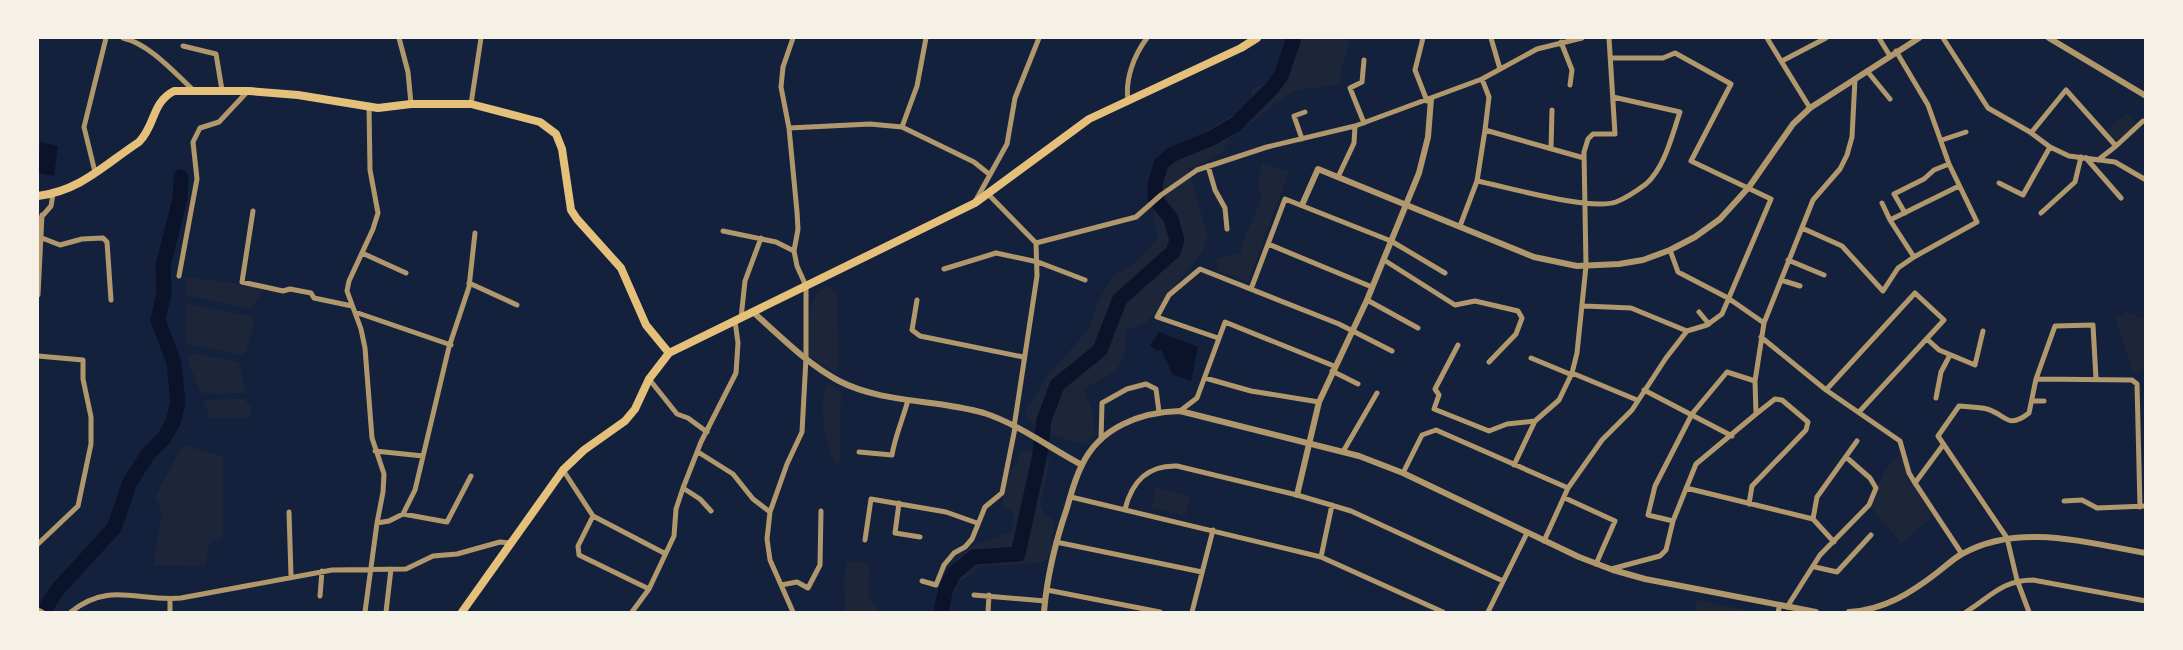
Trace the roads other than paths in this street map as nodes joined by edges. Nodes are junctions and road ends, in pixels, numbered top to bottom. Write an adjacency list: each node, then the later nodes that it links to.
1 (106, 38): 64 (street)
2 (123, 38): 32 (street)
3 (399, 38): 40 (street)
4 (481, 38): 41 (street)
5 (793, 38): 49 (street)
6 (926, 38): 50 (street)
7 (1039, 38): 65 (street)
8 (1147, 38): 38 (street)
9 (1257, 38): 38 (main road)
10 (1423, 38): 39 (street)
11 (1491, 38): 27 (street)
12 (1582, 38): 20 (street)
13 (1609, 38): 24 (street)
14 (1767, 38): 26 (street)
15 (1826, 38): 26 (street)
16 (1879, 38): 23 (street)
17 (1919, 38): 22 (street)
18 (1943, 38): 53 (street)
19 (2049, 38): 35 (street)
20 (1561, 42): 27 (street); 31 (street)
21 (183, 46): 33 (street)
22 (1896, 51): 23 (street); 55 (street)
23 (1890, 56): 28 (street)
24 (1611, 58): 36 (street); 71 (street)
25 (1364, 60): 47 (street)
26 (1782, 61): 43 (street)
27 (1500, 69): 29 (street)
28 (1868, 71): 30 (street); 37 (street)
29 (1482, 79): 39 (street); 51 (street)
30 (1855, 79): 43 (street); 88 (street)
31 (1570, 85)
32 (192, 90): 33 (main road); 64 (main road)
33 (222, 90): 34 (main road)
34 (249, 91): 42 (main road); 109 (street)
35 (2146, 96)
36 (1613, 97): 59 (street); 77 (street)
37 (1890, 99)
38 (1128, 100): 73 (main road)
39 (1429, 100): 47 (street); 79 (street)
40 (411, 104): 41 (main road); 42 (main road)
41 (471, 104): 141 (main road)
42 (369, 108): 99 (street)
43 (1810, 108): 71 (street)
44 (1552, 110): 58 (street)
45 (1305, 112): 54 (street)
46 (2146, 121): 56 (street)
47 (1364, 123): 48 (street)
48 (1355, 126): 54 (street); 66 (street)
49 (789, 128): 50 (street); 98 (street)
50 (902, 128): 65 (street)
51 (1485, 130): 58 (street); 68 (street)
52 (1966, 132): 55 (street)
53 (2031, 133): 56 (street); 57 (street)
54 (1302, 139): 63 (street)
55 (1942, 140): 62 (street)
56 (2116, 146): 61 (street)
57 (2050, 147): 60 (street); 69 (street)
58 (1551, 150): 59 (street)
59 (1584, 158): 77 (street)
60 (2084, 158): 61 (street); 75 (street); 83 (street)
61 (2098, 160): 67 (street)
62 (1949, 164): 70 (street); 82 (street)
63 (1208, 166): 89 (street); 95 (street)
64 (96, 172): 72 (main road)
65 (989, 174): 76 (street)
66 (1338, 177): 79 (street); 80 (street)
67 (2146, 180)
68 (1477, 181): 77 (street); 87 (street)
69 (1999, 183)
70 (1959, 186): 82 (street); 100 (street)
71 (1749, 187): 97 (street); 118 (street)
72 (52, 194): 74 (main road); 84 (street)
73 (988, 194): 76 (main road); 95 (street)
74 (38, 196)
75 (2121, 198)
76 (975, 203): 113 (main road)
77 (1586, 203): 104 (street)
78 (1882, 203): 85 (street)
79 (1406, 204): 87 (street); 94 (street)
80 (1302, 205): 94 (street); 96 (street)
81 (253, 212): 123 (street)
82 (1905, 213): 85 (street)
83 (2041, 214)
84 (42, 215): 86 (street); 92 (street)
85 (1890, 220): 100 (street)
86 (38, 221)
87 (1460, 226): 104 (street)
88 (1802, 228): 100 (street); 102 (street)
89 (1227, 229)
90 (723, 231): 93 (street)
91 (475, 233): 112 (street)
92 (42, 238): 117 (street); 119 (street)
93 (761, 238): 98 (street); 128 (street)
94 (1391, 241): 101 (street); 107 (street)
95 (1036, 243): 103 (street)
96 (1268, 244): 115 (street); 116 (street)
97 (1670, 250): 104 (street); 118 (street)
98 (794, 251): 113 (street)
99 (362, 254): 106 (street); 123 (street)
100 (1914, 257)
101 (1384, 260): 115 (street); 147 (street)
102 (1788, 260): 108 (street); 111 (street)
103 (1038, 262): 105 (street); 110 (street); 144 (street)
104 (1586, 266): 124 (street)
105 (944, 269)
106 (406, 273)
107 (1444, 273)
108 (1824, 275)
109 (179, 276)
110 (1085, 280)
111 (1781, 280): 114 (street); 129 (street)
112 (469, 283): 122 (street); 138 (street)
113 (806, 286): 126 (main road); 145 (street)
114 (1800, 286)
115 (1372, 287): 121 (street)
116 (1251, 289): 132 (street); 136 (street)
117 (38, 295)
118 (1728, 298): 129 (street); 130 (street)
119 (111, 300)
120 (917, 300): 144 (street)
121 (1367, 300): 131 (street); 132 (street)
122 (517, 305)
123 (352, 306): 125 (street)
124 (1584, 306): 133 (street); 149 (street)
125 (355, 312): 138 (street); 179 (street)
126 (753, 312): 128 (main road); 145 (street)
127 (1699, 312): 130 (street)
128 (738, 319): 141 (main road); 172 (street)
129 (1764, 323): 135 (street)
130 (1709, 324): 133 (street)
131 (1418, 328)
132 (1353, 330): 140 (street); 148 (street)
133 (1687, 331): 156 (street)
134 (1983, 331): 142 (street)
135 (1761, 337): 154 (street); 157 (street)
136 (1218, 338): 148 (street); 150 (street)
137 (1927, 339): 142 (street); 157 (street); 167 (street)
138 (450, 345): 182 (street)
139 (1458, 345): 170 (street)
140 (1392, 351)
141 (669, 353): 152 (main road)
142 (1950, 355): 159 (street)
143 (38, 356): 222 (street)
144 (1023, 357): 171 (street)
145 (806, 358): 160 (street); 205 (street)
146 (1531, 358): 149 (street)
147 (1490, 362)
148 (1333, 369): 155 (street); 164 (street)
149 (1572, 374): 161 (street); 170 (street)
150 (1205, 378): 164 (street); 165 (street)
151 (2036, 378): 153 (street); 153 (street); 162 (street)
152 (649, 379): 172 (street); 186 (main road)
153 (2096, 379): 200 (street)
154 (1755, 381): 168 (street); 169 (street)
155 (1358, 384)
156 (1644, 390): 161 (street); 168 (street)
157 (1826, 390): 167 (street)
158 (1377, 393): 178 (street)
159 (1936, 398)
160 (908, 400): 171 (street); 181 (street)
161 (1637, 400): 191 (street)
162 (2033, 401): 163 (street); 177 (street)
163 (2044, 401)
164 (1319, 402): 176 (street)
165 (1180, 411): 166 (street); 176 (street)
166 (1160, 412): 174 (street); 174 (street)
167 (1859, 412): 189 (street)
168 (1692, 414): 173 (street); 209 (street)
169 (1756, 414): 173 (street); 198 (street)
170 (1535, 421): 185 (street)
171 (1017, 428): 184 (street); 211 (street)
172 (707, 432): 180 (street)
173 (1732, 436): 192 (street)
174 (1101, 440): 184 (street)
175 (1857, 440): 183 (street)
176 (1310, 442): 178 (street); 193 (street)
177 (1943, 445): 189 (street); 216 (street)
178 (1344, 450): 187 (street)
179 (376, 451): 182 (street); 210 (street)
180 (698, 452): 190 (street); 205 (street)
181 (859, 452)
182 (423, 456): 206 (street)
183 (1846, 457): 208 (street); 220 (street)
184 (1082, 465): 194 (street)
185 (1514, 465): 187 (street); 191 (street)
186 (563, 470): 207 (street); 221 (main road)
187 (1402, 473): 213 (street)
188 (471, 476): 206 (street)
189 (1915, 483): 225 (street)
190 (683, 488): 202 (street); 223 (street)
191 (1568, 488): 195 (street)
192 (1686, 488): 198 (street); 209 (street)
193 (1298, 495): 199 (street); 201 (street)
194 (1070, 497): 201 (street); 219 (street)
195 (1565, 498): 218 (street); 227 (street)
196 (2064, 501): 200 (street)
197 (899, 503): 211 (street); 215 (street); 217 (street)
198 (1749, 504): 208 (street)
199 (1332, 505): 226 (street); 237 (street)
200 (2143, 507)
201 (1125, 509): 212 (street)
202 (711, 511)
203 (821, 511): 238 (street)
204 (289, 512): 234 (street)
205 (770, 512): 238 (street)
206 (403, 514): 210 (street)
207 (593, 516): 223 (street); 239 (street)
208 (1813, 519): 220 (street)
209 (1673, 522): 231 (street)
210 (376, 524): 229 (street)
211 (977, 524): 236 (street)
212 (1212, 530): 226 (street); 233 (street)
213 (1527, 533): 218 (street); 237 (street)
214 (1871, 535): 228 (street)
215 (920, 537)
216 (2007, 538): 224 (street); 225 (street); 235 (street)
217 (866, 540)
218 (1544, 541): 227 (street)
219 (1056, 542): 233 (street); 240 (street)
220 (1834, 542): 228 (street)
221 (511, 543): 230 (street); 255 (main road)
222 (38, 544)
223 (664, 553): 239 (street)
224 (2146, 553)
225 (1962, 554): 249 (street)
226 (1321, 557): 262 (street)
227 (1596, 564): 231 (street)
228 (1815, 567): 247 (street)
229 (372, 569): 230 (street); 232 (street); 253 (street)
230 (391, 569): 254 (street)
231 (1611, 569): 247 (street)
232 (322, 571): 234 (street); 243 (street)
233 (1202, 572): 261 (street)
234 (291, 576): 244 (street)
235 (2017, 580): 246 (street); 267 (street); 268 (street)
236 (922, 581)
237 (1502, 581): 263 (street)
238 (781, 584): 257 (street)
239 (649, 589): 256 (street)
240 (1046, 590): 245 (street); 260 (street)
241 (974, 595): 242 (street)
242 (990, 595): 245 (street); 258 (street)
243 (320, 596)
244 (170, 599): 251 (street); 252 (street)
245 (1045, 601): 259 (street)
246 (2146, 601)
247 (1784, 606): 264 (street); 265 (street)
248 (38, 610): 250 (street)
249 (1870, 611): 266 (street)
250 (42, 612)
251 (71, 612)
252 (170, 612)
253 (366, 612)
254 (386, 612)
255 (462, 612)
256 (632, 612)
257 (793, 612)
258 (988, 612)
259 (1044, 612)
260 (1160, 612)
261 (1192, 612)
262 (1443, 612)
263 (1488, 612)
264 (1778, 612)
265 (1814, 612)
266 (1849, 612)
267 (1969, 612)
268 (2029, 612)

